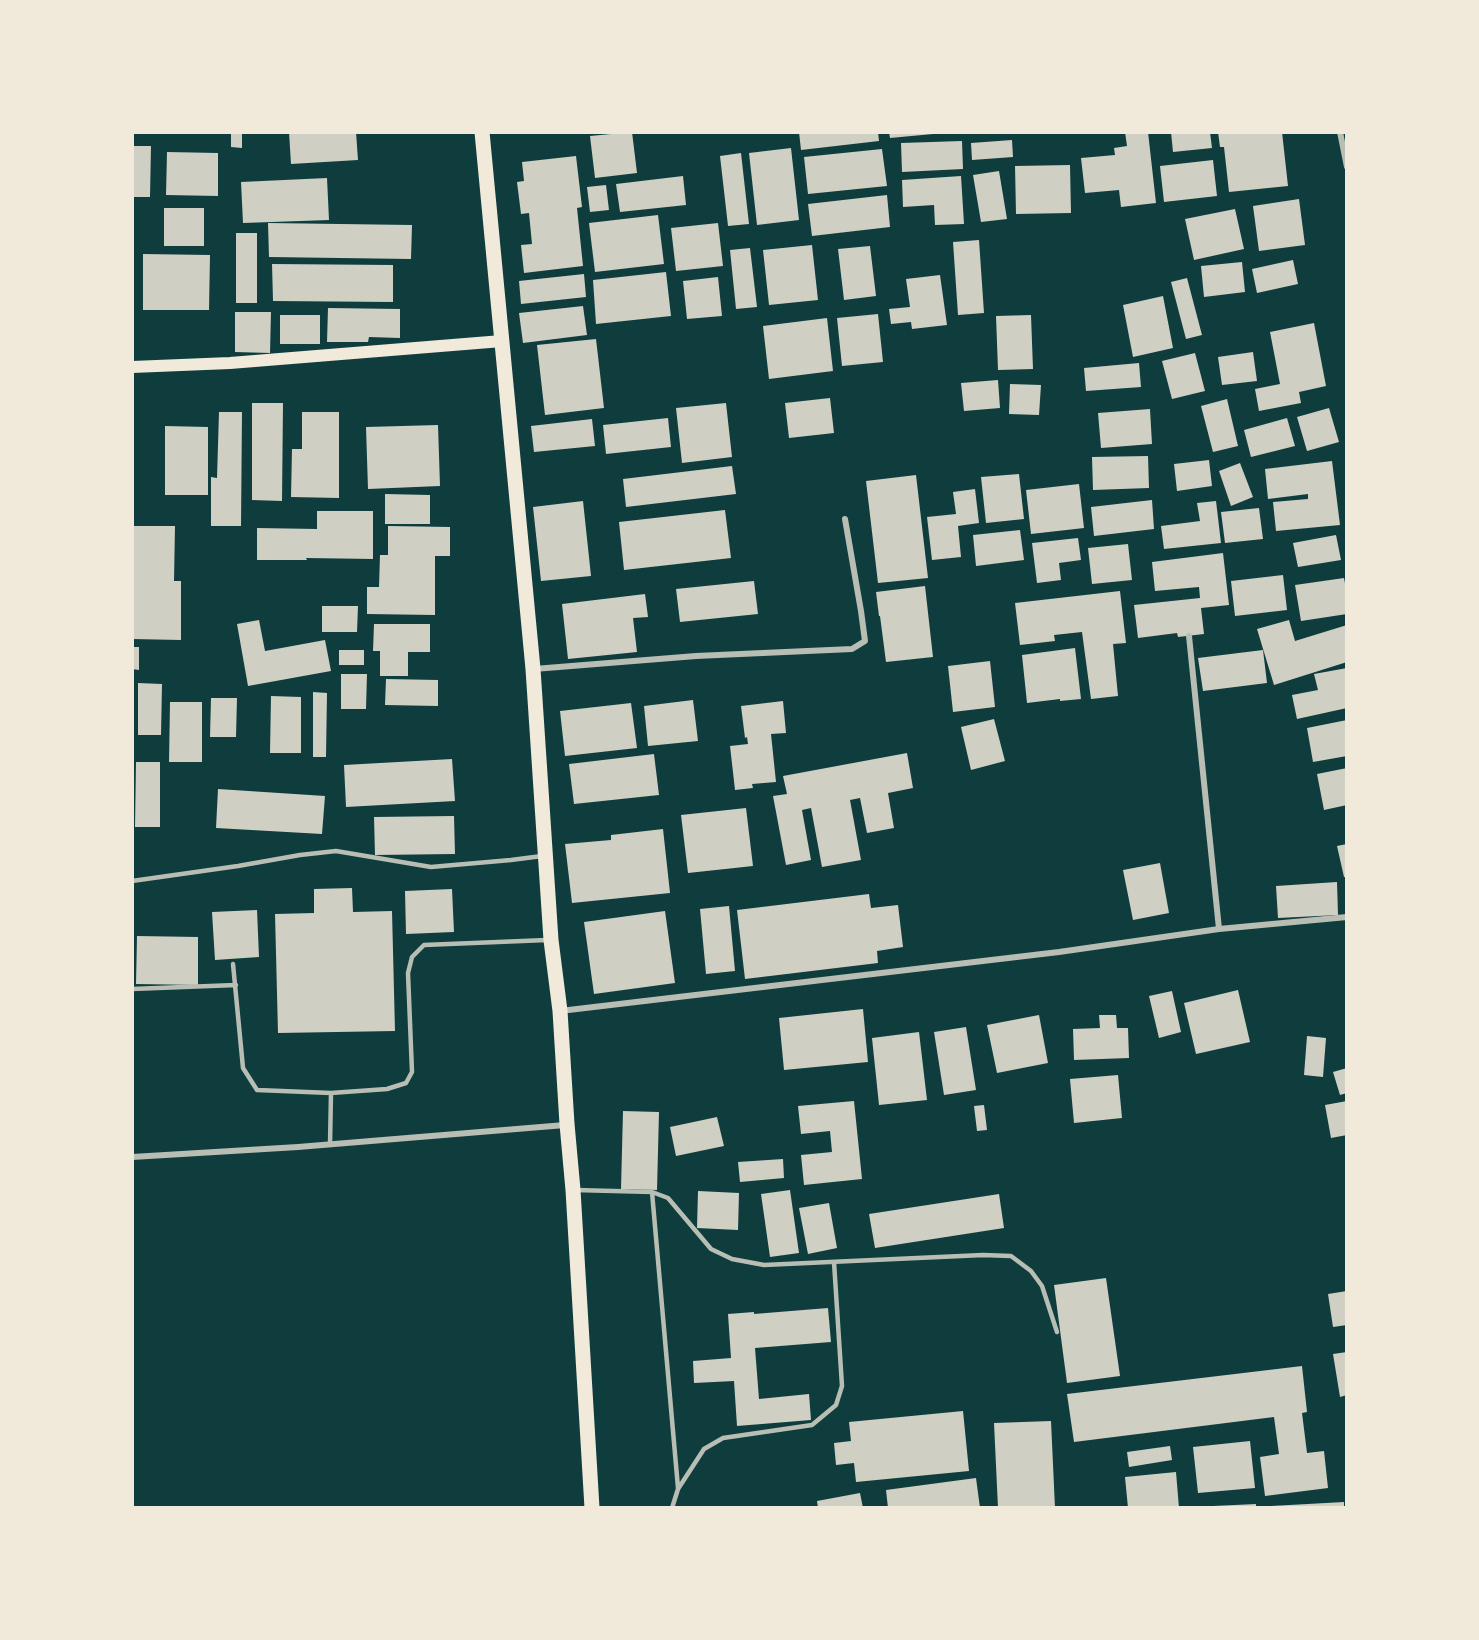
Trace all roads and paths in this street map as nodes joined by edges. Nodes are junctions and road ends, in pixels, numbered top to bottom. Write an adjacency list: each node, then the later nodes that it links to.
1 (482, 132): 4 (main road)
2 (1340, 132): 3 (street)
3 (1347, 167)
4 (502, 341): 5 (main road); 8 (main road)
5 (132, 367)
6 (845, 519): 8 (street)
7 (1190, 636): 12 (street)
8 (533, 669): 9 (main road)
9 (545, 855): 10 (lane); 13 (main road)
10 (132, 881)
11 (1347, 917): 12 (street)
12 (1219, 928): 17 (street)
13 (551, 940): 17 (main road); 18 (lane)
14 (233, 964): 15 (lane)
15 (236, 986): 16 (lane); 18 (lane)
16 (132, 989)
17 (560, 1011): 19 (main road)
18 (331, 1093): 20 (lane)
19 (567, 1125): 20 (street); 22 (main road)
20 (330, 1145): 21 (street)
21 (132, 1157)
22 (573, 1190): 23 (lane); 27 (main road)
23 (652, 1192): 24 (lane); 26 (lane)
24 (834, 1262): 25 (lane); 26 (lane)
25 (1057, 1332)
26 (678, 1489): 28 (lane)
27 (592, 1508)
28 (672, 1508)

